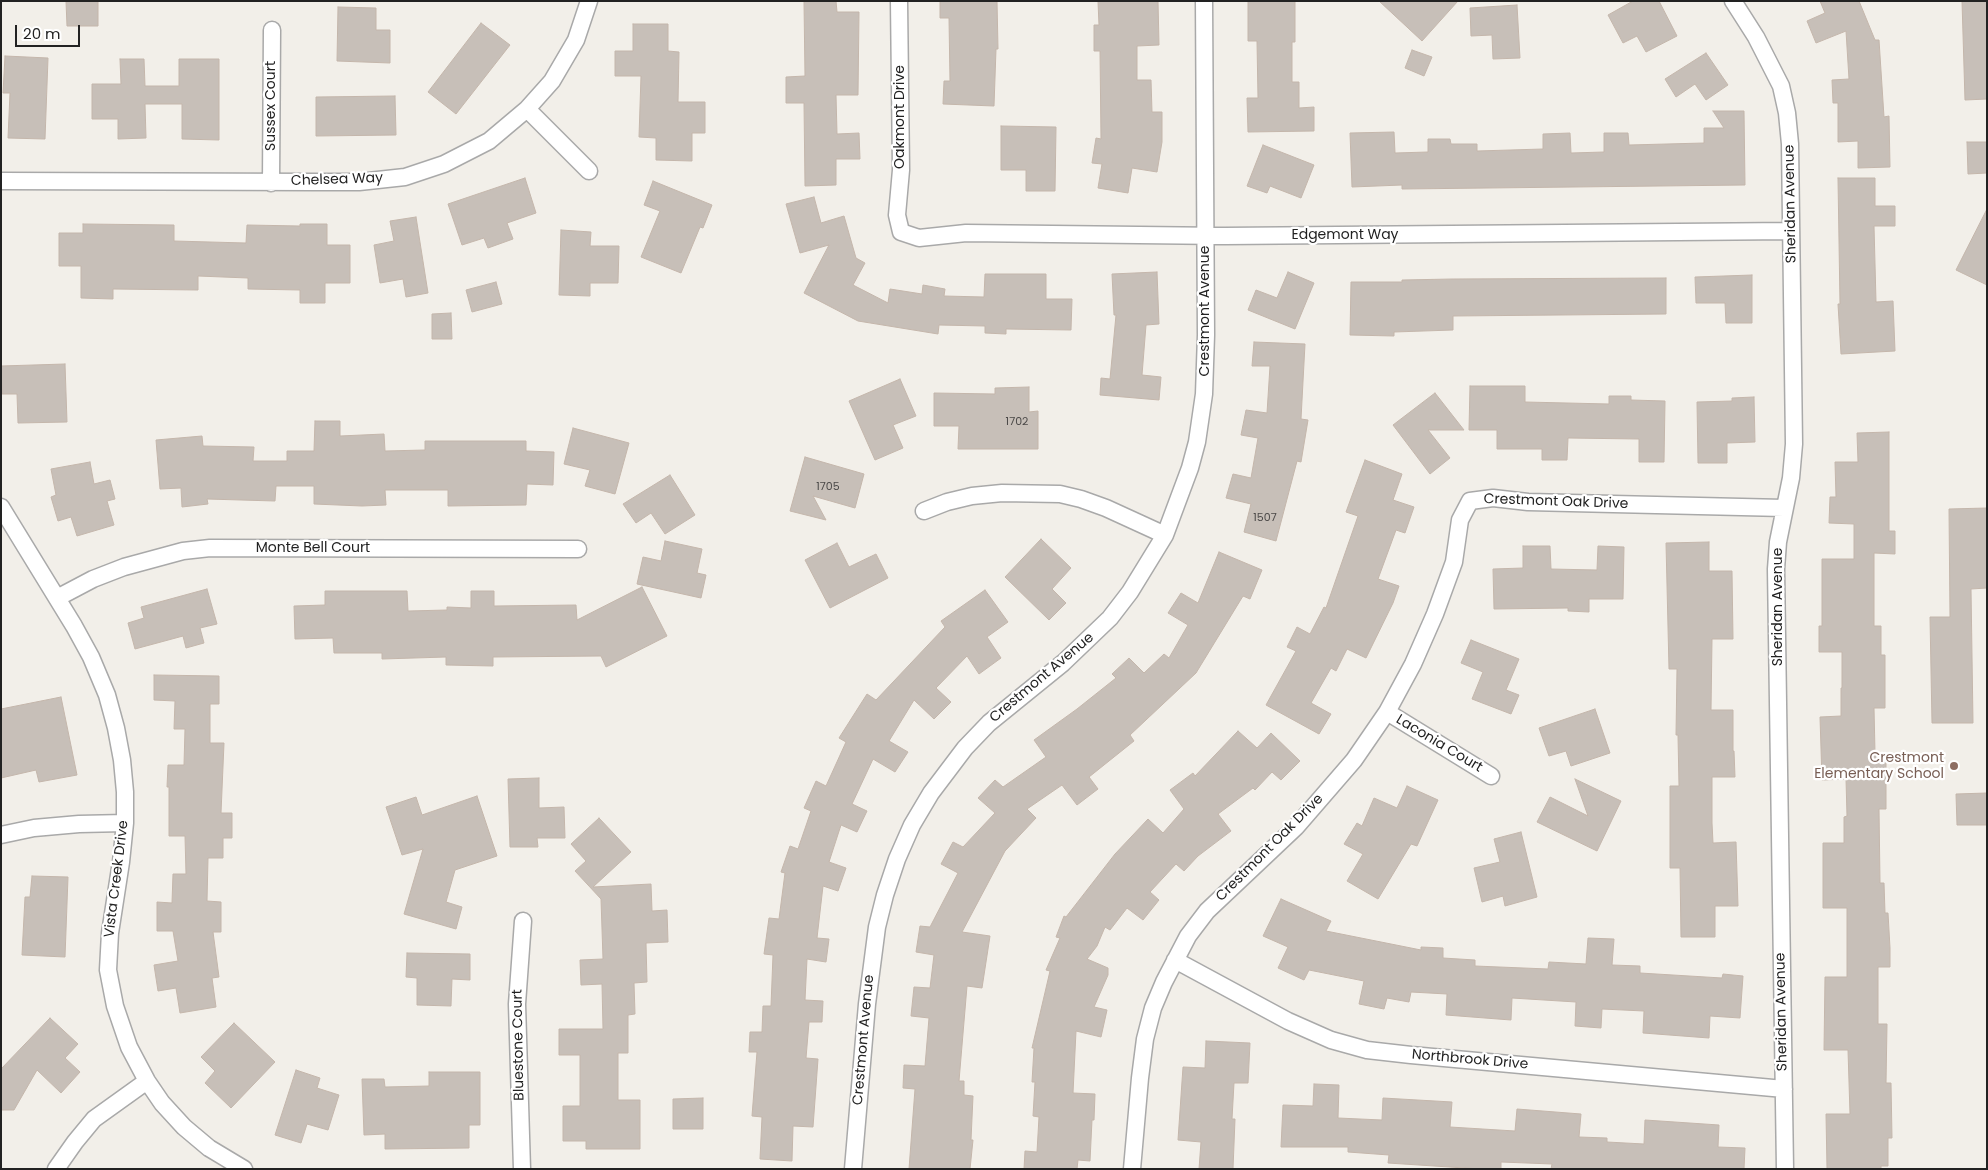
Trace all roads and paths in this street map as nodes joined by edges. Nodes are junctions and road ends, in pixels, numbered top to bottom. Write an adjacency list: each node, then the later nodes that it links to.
1 (589, 1): 6 (street, Chelsea Way)
2 (899, 1): 11 (street, Oakmont Drive)
3 (1204, 1): 12 (street, Crestmont Avenue)
4 (1733, 1): 10 (street, Sheridan Avenue)
5 (272, 30): 9 (street, Sussex Court)
6 (527, 109): 7 (street); 9 (street, Chelsea Way)
7 (589, 171)
8 (1, 181): 9 (street, Chelsea Way)
9 (271, 183)
10 (1791, 231): 12 (street, Edgemont Way); 14 (street, Sheridan Avenue)
11 (901, 232): 12 (street, Edgemont Way)
12 (1205, 236): 16 (street, Crestmont Avenue)
13 (1, 507): 18 (street, Vista Creek Drive)
14 (1784, 508): 19 (street, Crestmont Oak Drive); 26 (street, Sheridan Avenue)
15 (924, 511): 16 (street)
16 (1165, 535): 30 (street, Crestmont Avenue)
17 (578, 549): 18 (street, Monte Bell Court)
18 (57, 598): 21 (street, Vista Creek Drive)
19 (1387, 712): 20 (street, Laconia Court); 24 (street, Crestmont Oak Drive)
20 (1491, 776)
21 (125, 823): 22 (street); 25 (street, Vista Creek Drive)
22 (1, 835)
23 (523, 921): 29 (street, Bluestone Court)
24 (1176, 960): 26 (street, Northbrook Drive); 31 (street, Crestmont Oak Drive)
25 (146, 1081): 27 (street); 28 (street, Vista Creek Drive)
26 (1784, 1089): 32 (street, Sheridan Avenue)
27 (56, 1169)
28 (244, 1169)
29 (522, 1169)
30 (853, 1169)
31 (1132, 1169)
32 (1785, 1169)

